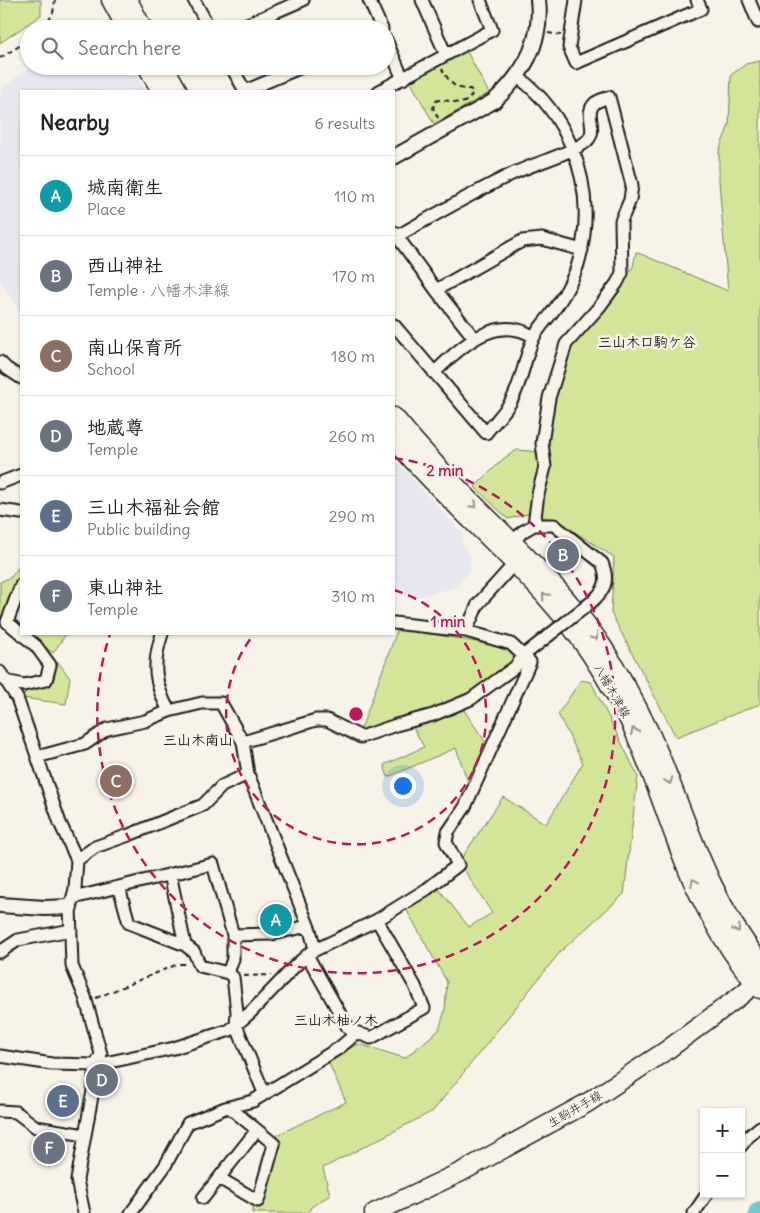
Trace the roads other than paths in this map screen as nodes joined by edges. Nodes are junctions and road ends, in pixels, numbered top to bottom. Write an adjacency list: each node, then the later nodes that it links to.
1 (111, 0): 12 (main road)
2 (128, 0): 13 (main road)
3 (194, 0): 14 (street)
4 (303, 0): 15 (street)
5 (369, 0): 16 (street)
6 (422, 0): 18 (street)
7 (480, 0): 18 (street)
8 (538, 0): 24 (street)
9 (576, 0): 10 (street)
10 (697, 0)
11 (749, 0): 17 (street)
12 (122, 20)
13 (138, 20)
14 (205, 20)
15 (257, 20)
16 (378, 20)
17 (760, 21)
18 (442, 58): 25 (street)
19 (395, 61): 25 (street)
20 (152, 75): 26 (main road)
21 (169, 75): 27 (main road)
22 (236, 75): 28 (street)
23 (283, 75): 29 (street)
24 (518, 76): 31 (street); 32 (street)
25 (403, 79): 30 (street)
26 (160, 90)
27 (177, 90)
28 (244, 90)
29 (247, 90)
30 (381, 90)
31 (572, 148): 33 (street); 35 (street); 49 (street)
32 (395, 156)
33 (395, 234)
34 (395, 236): 36 (street)
35 (582, 250): 36 (street); 38 (street)
36 (436, 290): 39 (street)
37 (395, 326): 41 (street)
38 (534, 337): 39 (street); 41 (street)
39 (475, 339): 41 (street)
40 (0, 362): 42 (street)
41 (434, 373)
42 (20, 377)
43 (395, 418): 50 (main road, 八幡木津線, one-way to 50)
44 (395, 440): 51 (main road, 八幡木津線)
45 (20, 475): 46 (street)
46 (0, 483)
47 (0, 510): 48 (street)
48 (20, 512)
49 (534, 525): 50 (street); 58 (street, bridge)
50 (513, 543): 51 (street); 76 (main road, 八幡木津線, one-way to 76)
51 (514, 564): 54 (street); 78 (main road, 八幡木津線, one-way to 51)
52 (20, 588): 55 (street)
53 (395, 622): 54 (street)
54 (466, 631): 58 (street)
55 (20, 633)
56 (23, 635): 59 (street)
57 (162, 635): 60 (street)
58 (524, 656): 61 (street); 69 (street)
59 (2, 677): 62 (street)
60 (169, 710): 61 (street); 62 (street)
61 (242, 742): 63 (street)
62 (37, 757): 64 (street)
63 (248, 774): 64 (street); 70 (street)
64 (76, 860): 67 (street)
65 (170, 874): 66 (street); 72 (street); 73 (street)
66 (119, 887): 67 (street); 73 (street)
67 (71, 902): 68 (street); 71 (street)
68 (0, 905)
69 (377, 920): 75 (street); 80 (street)
70 (308, 926): 72 (street); 75 (street)
71 (71, 930): 74 (street); 82 (street)
72 (233, 935): 77 (street)
73 (185, 945): 77 (street)
74 (0, 952)
75 (311, 952): 79 (street); 80 (street)
76 (760, 962)
77 (230, 975): 79 (street)
78 (758, 984): 95 (main road, 生駒井手線)
79 (236, 1025): 82 (street); 83 (street)
80 (353, 1031): 83 (street)
81 (0, 1056): 82 (street)
82 (96, 1065): 88 (street)
83 (264, 1093): 84 (street)
84 (229, 1107): 87 (street); 94 (street)
85 (0, 1111): 88 (street)
86 (760, 1127): 89 (street)
87 (257, 1130): 90 (street); 90 (street)
88 (85, 1135): 93 (street)
89 (745, 1141)
90 (220, 1178): 91 (street)
91 (203, 1198)
92 (704, 1198): 96 (street)
93 (84, 1213)
94 (131, 1213)
95 (374, 1213)
96 (694, 1213)

